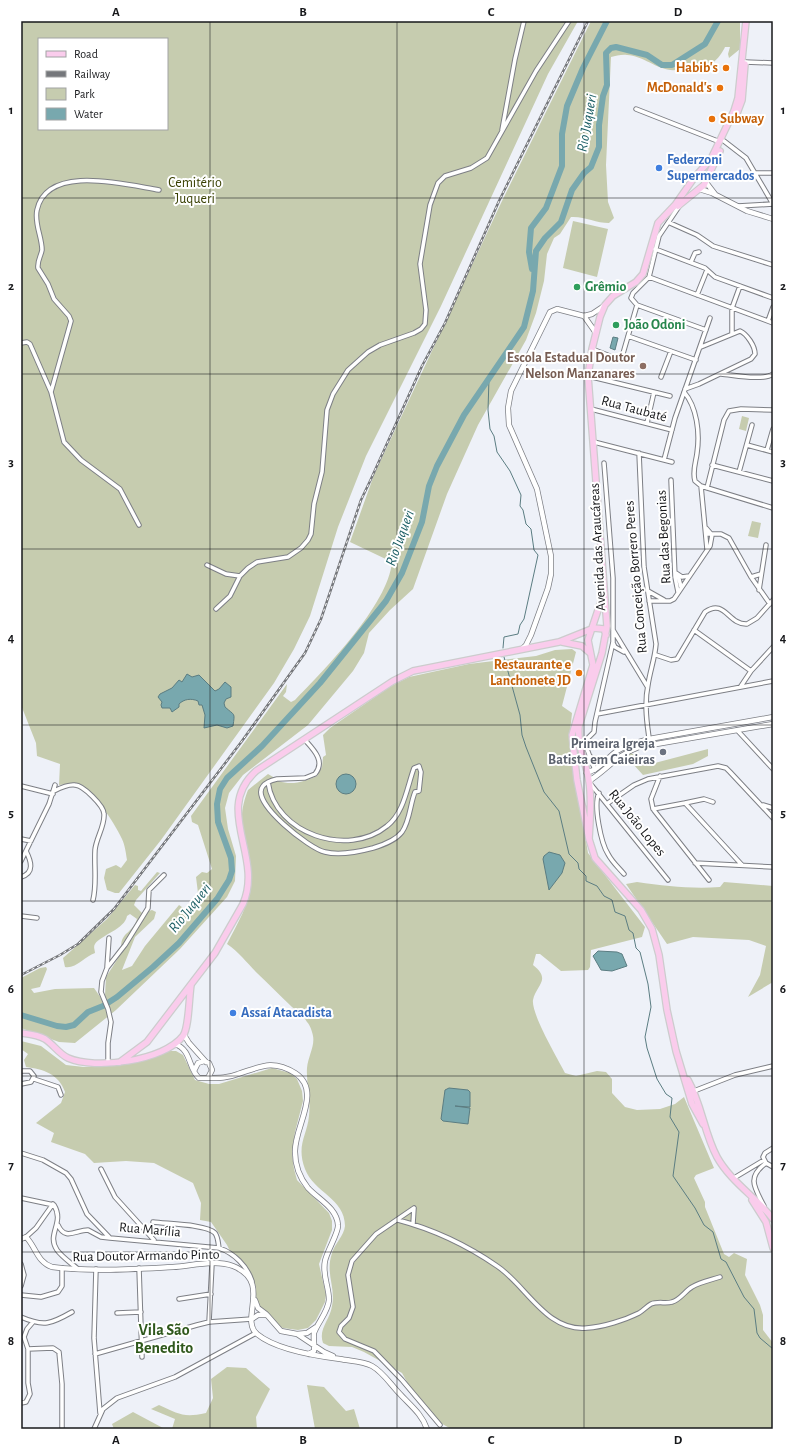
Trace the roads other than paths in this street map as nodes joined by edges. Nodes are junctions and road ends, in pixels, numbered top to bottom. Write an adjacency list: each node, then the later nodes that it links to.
1 (524, 21): 8 (street)
2 (569, 21): 9 (street)
3 (746, 21): 4 (main road)
4 (744, 35): 5 (main road); 13 (main road)
5 (745, 62): 6 (street); 13 (main road)
6 (773, 64)
7 (636, 109): 13 (street)
8 (505, 110): 9 (street); 10 (street)
9 (514, 111): 11 (street)
10 (504, 118): 11 (street); 12 (street)
11 (509, 120): 12 (street)
12 (501, 135): 98 (street)
13 (722, 142): 14 (street); 16 (main road); 17 (main road)
14 (754, 173): 15 (street); 23 (street)
15 (773, 173)
16 (696, 176): 17 (main road); 18 (main road)
17 (705, 181): 19 (main road); 21 (main road)
18 (691, 182): 19 (main road); 29 (main road)
19 (699, 189): 21 (main road); 22 (main road)
20 (159, 190): 62 (street)
21 (717, 195): 25 (main road)
22 (681, 204): 28 (street); 29 (main road)
23 (773, 204): 24 (street)
24 (754, 205): 25 (street); 26 (street)
25 (738, 207): 26 (main road)
26 (747, 211): 27 (main road)
27 (773, 219)
28 (670, 223): 30 (street); 33 (street)
29 (655, 232): 39 (main road)
30 (655, 249): 32 (street); 35 (street)
31 (699, 252): 32 (street)
32 (691, 262): 34 (street)
33 (773, 265)
34 (707, 270): 36 (street); 37 (street)
35 (649, 277): 37 (street); 40 (street)
36 (740, 286): 38 (street); 42 (street)
37 (697, 295): 42 (street)
38 (773, 298)
39 (605, 305): 43 (main road); 47 (main road)
40 (637, 305): 46 (street); 49 (street)
41 (773, 307): 45 (street)
42 (732, 308): 45 (street); 48 (street)
43 (584, 316): 47 (main road); 123 (main road)
44 (710, 318): 46 (street)
45 (771, 322)
46 (706, 330): 51 (street)
47 (596, 333): 52 (main road)
48 (732, 333): 51 (street); 55 (street)
49 (628, 336): 52 (street); 53 (street)
50 (21, 343): 62 (street)
51 (700, 347): 54 (street)
52 (592, 349): 59 (main road)
53 (671, 351): 54 (street); 60 (street)
54 (696, 360): 61 (street)
55 (732, 368): 56 (street); 58 (street)
56 (720, 374): 58 (street); 61 (street)
57 (773, 374): 58 (street)
58 (733, 375)
59 (588, 376): 63 (street); 65 (main road)
60 (661, 377)
61 (685, 391): 70 (street); 83 (street)
62 (51, 392): 86 (street)
63 (654, 392): 64 (street); 67 (street)
64 (670, 396)
65 (591, 409): 67 (street, Rua Taubaté); 71 (main road)
66 (773, 410): 79 (street)
67 (647, 423): 70 (street, Rua Taubaté)
68 (752, 426): 72 (street)
69 (773, 429): 73 (street)
70 (672, 430): 76 (street)
71 (594, 442): 75 (street); 103 (main road)
72 (747, 445): 73 (street); 80 (street)
73 (767, 450): 74 (street)
74 (773, 452)
75 (638, 454): 76 (street); 104 (street, Rua Conceição Borrero Peres)
76 (664, 460): 77 (street)
77 (672, 462)
78 (604, 463): 113 (street, Avenida das Araucáreas)
79 (712, 465): 80 (street); 84 (street)
80 (739, 472): 82 (street)
81 (671, 480): 96 (street, Rua das Begonias)
82 (773, 482)
83 (701, 486): 84 (street); 87 (street)
84 (707, 488): 85 (street)
85 (773, 508)
86 (139, 525)
87 (706, 528): 88 (street); 89 (street)
88 (712, 533): 89 (street); 90 (street); 92 (street)
89 (706, 534): 91 (street)
90 (718, 534): 92 (street); 100 (street)
91 (707, 540): 92 (street); 94 (street)
92 (712, 541): 94 (street)
93 (766, 546): 97 (street)
94 (707, 550): 99 (street)
95 (206, 565): 98 (street)
96 (677, 574): 99 (street); 101 (street, Rua das Begonias); 105 (street, Rua das Begonias)
97 (761, 574): 100 (street); 102 (street)
98 (240, 576): 110 (street)
99 (690, 576): 101 (street)
100 (751, 577): 102 (street)
101 (681, 587): 105 (street)
102 (759, 590): 109 (street)
103 (604, 591): 111 (main road); 115 (main road)
104 (648, 591): 107 (street, Rua Conceição Borrero Peres); 108 (street)
105 (678, 592): 108 (street)
106 (773, 600): 109 (street)
107 (649, 601): 108 (street); 127 (street, Rua Conceição Borrero Peres)
108 (664, 601)
109 (770, 604): 114 (street)
110 (216, 609)
111 (598, 613): 112 (main road); 116 (main road)
112 (592, 628): 115 (main road); 116 (main road); 126 (main road)
113 (613, 629): 117 (street); 119 (street, Avenida das Araucáreas)
114 (694, 630): 127 (street); 128 (street)
115 (606, 635): 143 (main road)
116 (576, 636): 118 (main road)
117 (619, 640): 119 (street); 120 (street)
118 (559, 642): 123 (main road); 126 (main road)
119 (613, 642): 122 (street); 124 (street)
120 (622, 644): 122 (street); 125 (street)
121 (773, 647): 128 (street)
122 (616, 648): 124 (street); 125 (street)
123 (521, 650): 137 (main road)
124 (609, 652): 133 (street)
125 (625, 652): 130 (street)
126 (591, 654): 146 (main road)
127 (656, 655): 130 (street, Rua Conceição Borrero Peres)
128 (751, 671): 131 (street)
129 (773, 681): 131 (street)
130 (647, 686): 132 (street, Rua Conceição Borrero Peres)
131 (741, 686): 132 (street)
132 (646, 704): 133 (street); 138 (street, Rua Conceição Borrero Peres)
133 (597, 714): 139 (street)
134 (773, 717): 138 (main road)
135 (773, 724): 136 (main road)
136 (737, 730): 138 (main road); 142 (street)
137 (304, 739): 148 (street); 178 (main road)
138 (650, 742): 140 (main road); 144 (main road)
139 (589, 757): 140 (main road); 141 (street)
140 (606, 759): 141 (main road)
141 (595, 769): 143 (main road); 144 (street)
142 (773, 769)
143 (586, 772): 147 (main road)
144 (597, 775): 147 (main road)
145 (660, 776): 154 (street); 156 (street); 158 (street)
146 (577, 780): 147 (main road); 161 (main road)
147 (589, 781): 152 (street, Rua João Lopes); 161 (main road)
148 (268, 782): 148 (street)
149 (55, 785): 151 (street)
150 (21, 786): 151 (street)
151 (53, 792): 162 (street); 173 (street)
152 (599, 793): 154 (street, Rua João Lopes); 168 (street)
153 (713, 802): 155 (street)
154 (608, 803): 171 (street, Rua João Lopes)
155 (685, 803): 158 (street); 166 (street)
156 (763, 806): 157 (street); 159 (street)
157 (773, 808)
158 (653, 809): 165 (street)
159 (773, 818)
160 (21, 839): 162 (street)
161 (589, 839): 192 (main road)
162 (31, 841): 163 (street)
163 (26, 851): 164 (street); 170 (street)
164 (21, 861)
165 (695, 862): 166 (street); 172 (street)
166 (742, 865): 167 (street)
167 (773, 867)
168 (624, 874)
169 (164, 875): 177 (street)
170 (21, 877)
171 (668, 880)
172 (709, 880)
173 (93, 900)
174 (21, 916): 175 (street)
175 (37, 918)
176 (109, 938): 177 (street)
177 (106, 968): 186 (street)
178 (191, 985): 179 (main road); 180 (main road)
179 (176, 1004): 180 (main road); 184 (main road)
180 (188, 1010): 182 (main road)
181 (21, 1033): 186 (main road)
182 (184, 1035): 183 (main road); 188 (main road)
183 (175, 1044): 185 (main road); 191 (main road)
184 (143, 1046): 185 (main road); 187 (main road)
185 (151, 1055): 187 (main road)
186 (108, 1062): 187 (main road)
187 (120, 1062)
188 (206, 1062): 191 (main road); 193 (main road)
189 (773, 1066): 196 (street)
190 (21, 1071): 194 (street)
191 (194, 1071): 193 (main road)
192 (684, 1073): 196 (main road); 198 (main road)
193 (208, 1078): 242 (main road)
194 (34, 1079): 195 (street); 197 (street)
195 (21, 1084)
196 (694, 1091): 198 (main road)
197 (61, 1095)
198 (703, 1124): 204 (main road)
199 (773, 1148): 201 (street)
200 (21, 1153): 217 (street, Rua Marília)
201 (765, 1161): 202 (street); 204 (street); 208 (street)
202 (773, 1167)
203 (101, 1169): 218 (street)
204 (734, 1178): 205 (main road)
205 (749, 1195): 208 (main road); 215 (main road)
206 (21, 1198): 207 (street)
207 (53, 1204): 214 (street); 216 (street)
208 (766, 1210): 209 (main road); 210 (main road)
209 (773, 1215)
210 (773, 1219)
211 (398, 1220): 213 (street); 213 (street); 254 (street)
212 (153, 1222): 219 (street)
213 (413, 1224): 227 (street)
214 (58, 1225): 217 (street); 225 (street)
215 (772, 1235): 220 (main road)
216 (24, 1238): 223 (main road, Rua Doutor Armando Pinto)
217 (110, 1238): 218 (street, Rua Marília)
218 (154, 1240): 219 (street, Rua Marília)
219 (219, 1248): 228 (street, Rua Marília)
220 (773, 1248)
221 (21, 1264): 229 (street)
222 (212, 1264): 224 (main road, Rua Doutor Armando Pinto); 228 (main road, Rua Doutor Armando Pinto); 231 (street)
223 (62, 1268): 225 (main road, Rua Doutor Armando Pinto); 230 (street)
224 (139, 1268): 226 (main road, Rua Doutor Armando Pinto); 235 (street)
225 (78, 1269): 226 (main road, Rua Doutor Armando Pinto)
226 (96, 1269): 248 (street)
227 (720, 1277)
228 (252, 1282): 232 (main road)
229 (21, 1286)
230 (21, 1294)
231 (211, 1294): 233 (street); 241 (street)
232 (254, 1298): 237 (main road); 239 (main road)
233 (179, 1299)
234 (72, 1312): 240 (street)
235 (141, 1312): 236 (street); 245 (street)
236 (117, 1314)
237 (267, 1315): 239 (main road); 244 (main road)
238 (21, 1317): 240 (street)
239 (252, 1320): 241 (street); 243 (main road)
240 (32, 1322): 247 (street)
241 (209, 1322): 245 (street)
242 (319, 1325): 244 (main road); 246 (main road)
243 (256, 1333): 249 (main road); 253 (street)
244 (296, 1334): 246 (main road)
245 (143, 1340): 248 (street); 250 (street)
246 (314, 1344): 249 (main road); 251 (main road)
247 (28, 1349): 252 (street); 255 (street)
248 (95, 1354): 253 (street)
249 (307, 1354): 251 (main road)
250 (142, 1357)
251 (348, 1360): 257 (main road)
252 (21, 1403)
253 (100, 1413): 256 (street)
254 (440, 1425)
255 (62, 1429)
256 (94, 1429)
257 (427, 1429)

